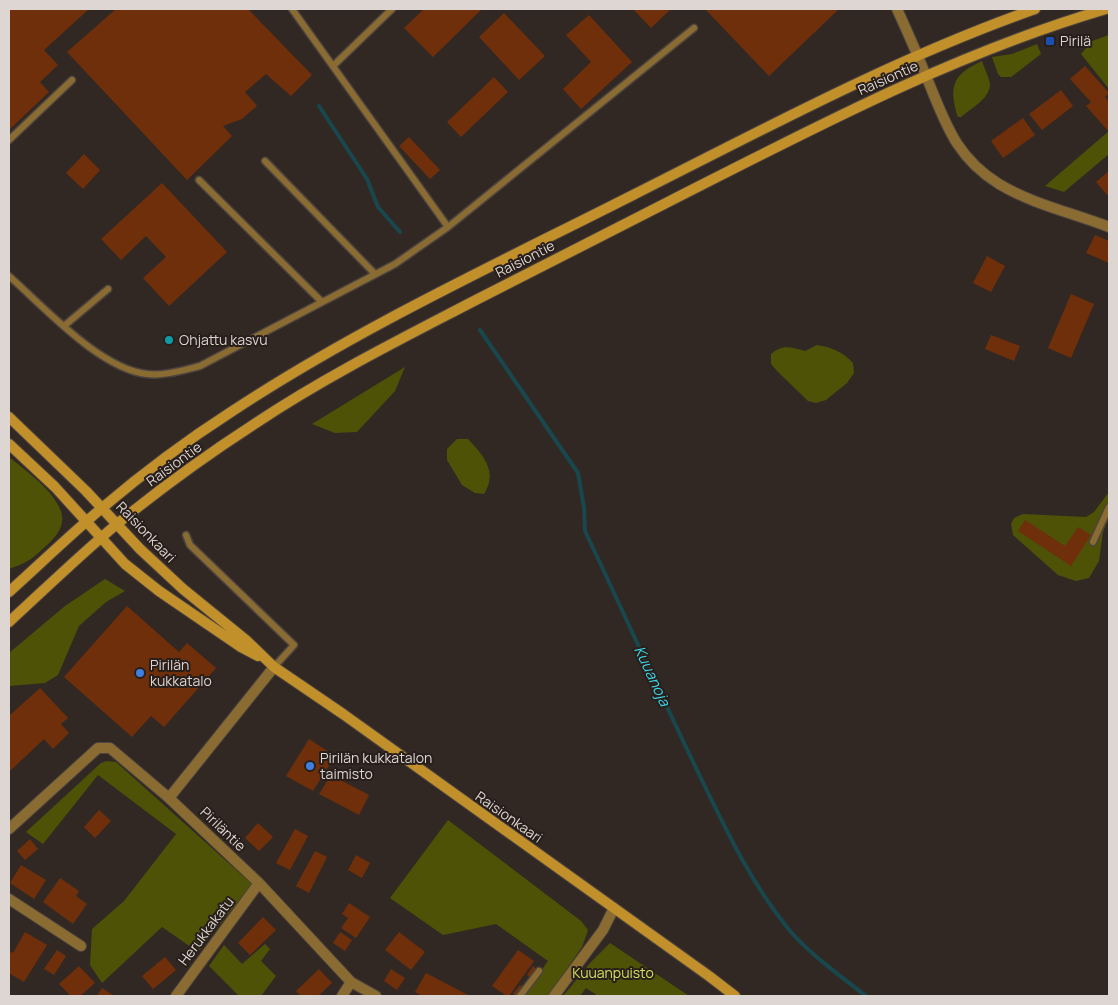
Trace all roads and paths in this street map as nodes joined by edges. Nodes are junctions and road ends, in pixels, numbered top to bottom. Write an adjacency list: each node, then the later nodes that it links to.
1 (292, 9): 8 (lane)
2 (392, 9): 8 (lane)
3 (897, 9): 7 (street)
4 (1035, 9): 7 (main road, Raisiontie)
5 (1106, 9): 9 (main road, Raisiontie)
6 (694, 28): 14 (lane)
7 (917, 55): 9 (street); 24 (main road, Raisiontie)
8 (333, 66): 14 (lane)
9 (926, 75): 15 (street); 26 (main road, Raisiontie)
10 (72, 80): 11 (lane)
11 (9, 140)
12 (265, 160): 16 (lane)
13 (199, 180): 19 (lane)
14 (448, 227): 16 (lane)
15 (1109, 227)
16 (375, 274): 19 (lane)
17 (9, 276): 20 (lane)
18 (108, 289): 20 (lane)
19 (322, 302): 20 (lane)
20 (64, 326)
21 (9, 417): 24 (main road, Raisionkaari)
22 (9, 444): 25 (main road, Raisionkaari)
23 (1109, 506): 29 (lane)
24 (102, 508): 25 (main road, Raisiontie); 26 (main road, Raisionkaari)
25 (86, 522): 28 (main road, Raisionkaari); 30 (main road, Raisiontie)
26 (117, 524): 28 (main road, Raisiontie); 32 (main road, Raisionkaari)
27 (186, 535): 32 (lane)
28 (101, 539): 31 (main road, Raisiontie); 32 (main road, Raisionkaari)
29 (1093, 542)
30 (9, 592)
31 (9, 622)
32 (271, 664): 33 (street); 37 (main road, Raisionkaari)
33 (169, 798): 34 (street, Piriläntie); 35 (street, Piriläntie)
34 (9, 829)
35 (259, 883): 40 (street, Piriläntie); 41 (street, Herukkakatu)
36 (9, 899): 38 (street)
37 (614, 908): 45 (street); 46 (main road, Raisionkaari)
38 (81, 946)
39 (539, 972): 44 (lane)
40 (351, 982): 42 (street); 43 (street, Piriläntie)
41 (176, 996)
42 (342, 996)
43 (376, 996)
44 (520, 996)
45 (554, 996)
46 (735, 996)

